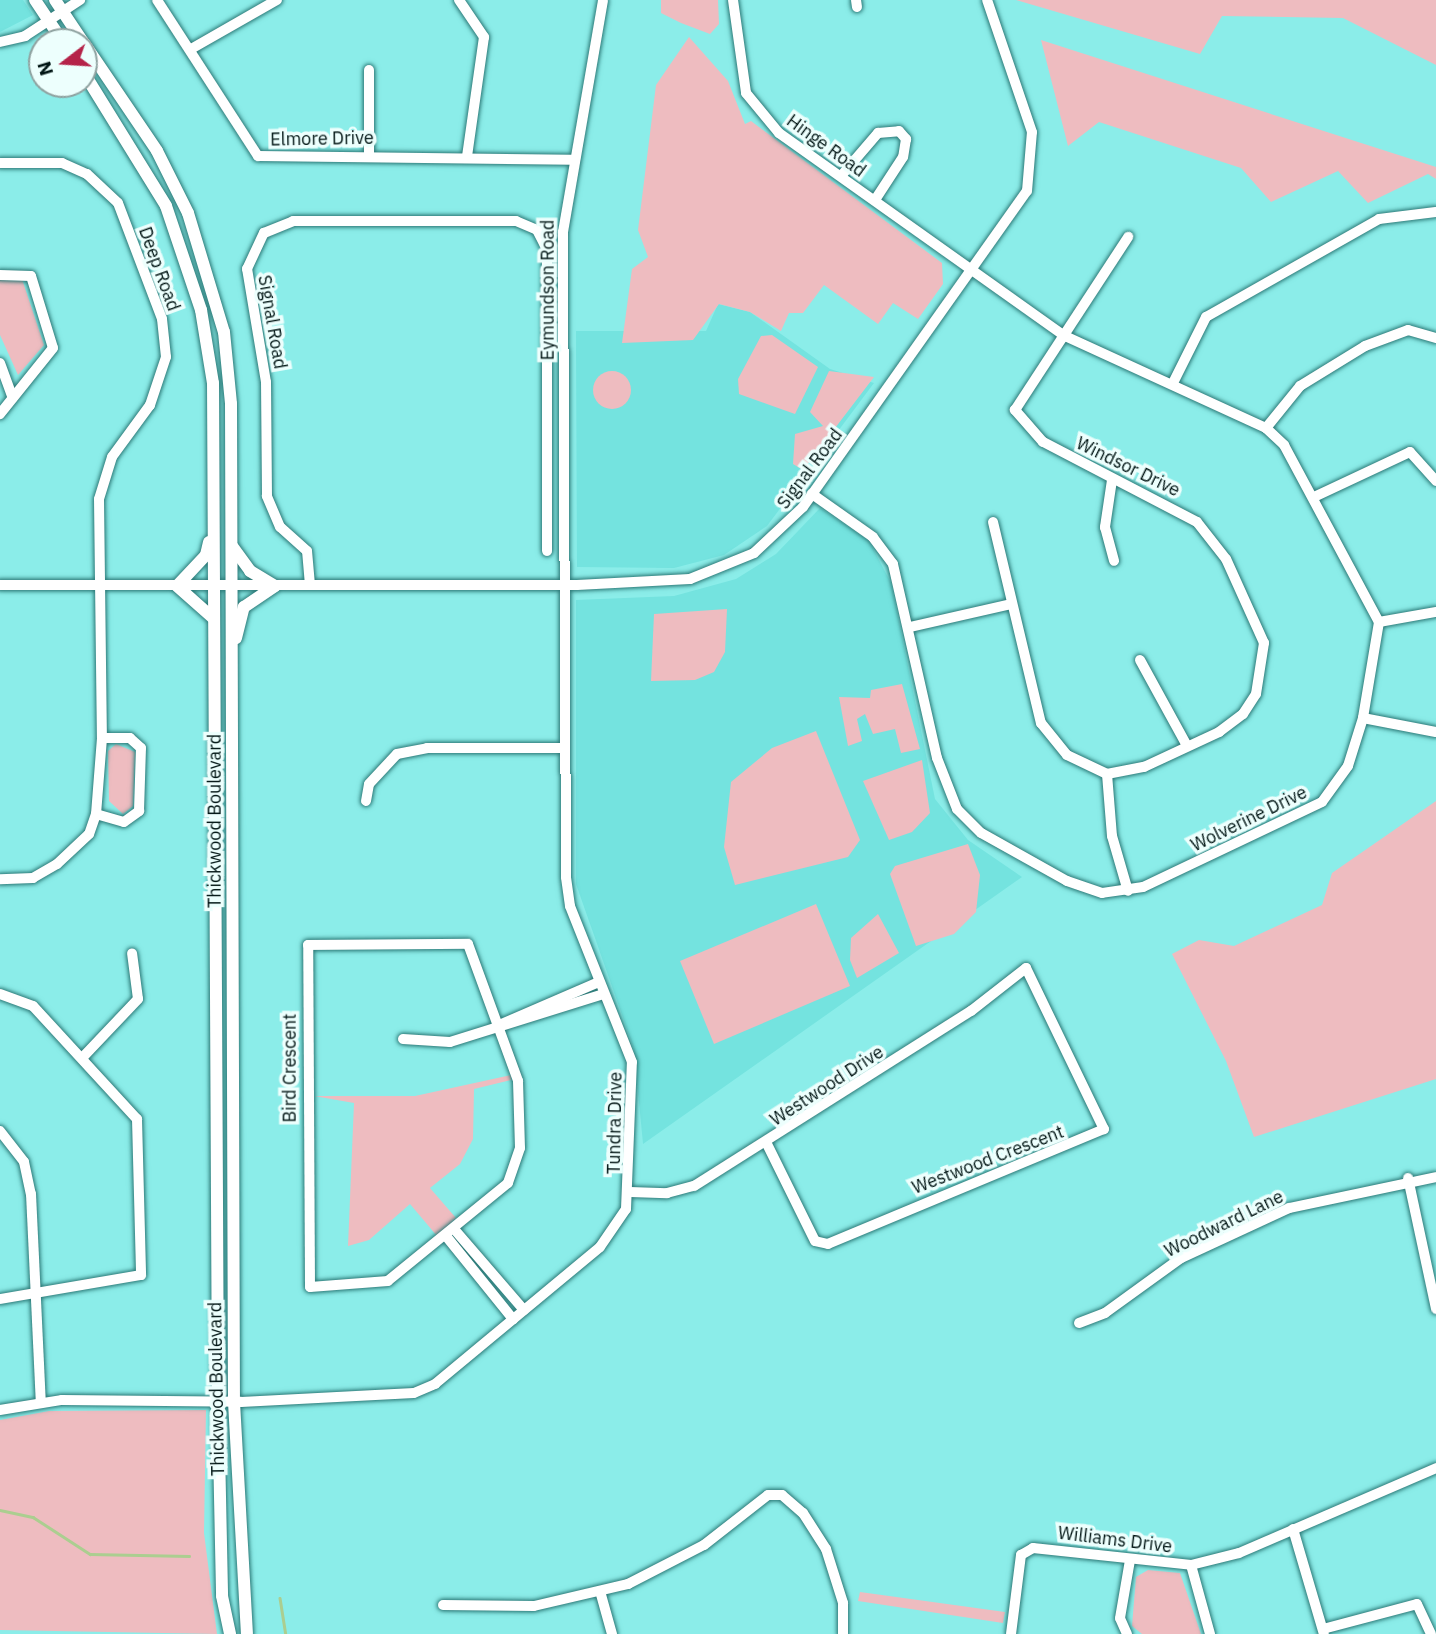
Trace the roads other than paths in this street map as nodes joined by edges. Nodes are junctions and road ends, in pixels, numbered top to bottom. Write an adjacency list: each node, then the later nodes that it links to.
1 (35, 0): 11 (main road)
2 (55, 0): 10 (main road, Thickwood Boulevard)
3 (80, 0): 10 (street)
4 (157, 0): 15 (street, Elmore Drive)
5 (277, 0): 15 (street)
6 (459, 0): 20 (street)
7 (603, 0): 21 (street, Eymundson Road)
8 (733, 0): 23 (street, Hinge Road)
9 (987, 0): 27 (street, Signal Road)
10 (63, 12): 11 (street); 13 (main road, Thickwood Boulevard)
11 (49, 21): 12 (main road); 14 (street)
12 (54, 28)
13 (74, 28)
14 (0, 42)
15 (191, 49): 19 (street, Elmore Drive)
16 (98, 64): 44 (main road, Thickwood Boulevard)
17 (369, 70): 19 (street)
18 (98, 96): 43 (main road, Thickwood Boulevard)
19 (369, 154): 20 (street, Elmore Drive)
20 (467, 156): 21 (street, Elmore Drive)
21 (572, 160): 40 (street, Eymundson Road)
22 (0, 163): 54 (street, Deep Road)
23 (841, 176): 24 (street, Hinge Road); 24 (street)
24 (875, 200): 27 (street, Hinge Road)
25 (1436, 212): 32 (street)
26 (1128, 237): 29 (street)
27 (974, 270): 29 (street); 38 (street, Signal Road)
28 (0, 275): 33 (street)
29 (1065, 336): 32 (street); 36 (street, Windsor Drive)
30 (1436, 338): 35 (street)
31 (0, 363): 33 (street)
32 (1172, 383): 35 (street)
33 (13, 398): 34 (street)
34 (0, 414)
35 (1266, 428): 41 (street)
36 (1112, 481): 46 (street); 65 (street, Windsor Drive)
37 (1436, 481): 41 (street)
38 (812, 494): 49 (street, Signal Road); 59 (street, Wolverine Drive)
39 (547, 495): 40 (street); 45 (street, Signal Road); 48 (street, Signal Road)
40 (564, 495): 49 (street, Eymundson Road)
41 (1314, 497): 58 (street)
42 (993, 522): 55 (street)
43 (213, 528): 50 (main road); 51 (main road, Thickwood Boulevard)
44 (232, 546): 52 (main road, Thickwood Boulevard); 53 (main road)
45 (547, 551)
46 (1114, 561)
47 (0, 585): 54 (street, Signal Road)
48 (310, 585): 49 (street, Signal Road); 53 (street, Signal Road)
49 (565, 585): 66 (street, Tundra Drive)
50 (177, 586): 51 (street, Signal Road); 54 (street, Signal Road); 57 (main road)
51 (213, 586): 52 (street, Signal Road); 57 (main road, Thickwood Boulevard)
52 (231, 586): 53 (street, Signal Road); 60 (main road, Thickwood Boulevard)
53 (275, 586): 60 (main road)
54 (100, 587): 64 (street, Deep Road)
55 (1012, 604): 59 (street); 67 (street)
56 (1436, 612): 58 (street)
57 (213, 618): 96 (main road, Thickwood Boulevard)
58 (1379, 622): 62 (street, Wolverine Drive)
59 (910, 627): 71 (street, Wolverine Drive)
60 (232, 654): 97 (main road, Thickwood Boulevard)
61 (1140, 660): 65 (street)
62 (1363, 718): 63 (street); 71 (street, Wolverine Drive)
63 (1436, 732)
64 (103, 738): 69 (street, Deep Road); 69 (street)
65 (1187, 747): 67 (street, Windsor Drive)
66 (565, 748): 68 (street); 74 (street, Tundra Drive)
67 (1107, 774): 71 (street)
68 (366, 801)
69 (96, 814): 70 (street)
70 (0, 879)
71 (1128, 891)
72 (132, 953): 81 (street)
73 (1026, 968): 83 (street, Westwood Drive); 83 (street, Westwood Crescent)
74 (599, 982): 76 (street, Tundra Drive); 77 (street)
75 (0, 994): 81 (street)
76 (603, 994): 78 (street); 86 (street, Tundra Drive)
77 (545, 1004): 78 (street); 79 (street)
78 (550, 1015): 79 (street)
79 (499, 1026): 80 (street); 87 (street, Bird Crescent); 87 (street, Bird Crescent)
80 (403, 1039)
81 (83, 1057): 90 (street)
82 (0, 1131): 90 (street)
83 (767, 1144): 86 (street, Westwood Drive)
84 (1436, 1177): 85 (street, Woodward Lane)
85 (1408, 1178): 92 (street); 95 (street, Woodward Lane)
86 (630, 1192): 93 (street, Tundra Drive)
87 (450, 1232): 88 (street); 89 (street)
88 (488, 1268): 89 (street); 93 (street)
89 (478, 1277): 94 (street)
90 (32, 1294): 91 (street); 98 (street)
91 (0, 1299)
92 (1436, 1309)
93 (524, 1310): 94 (street, Tundra Drive)
94 (513, 1319): 97 (street, Tundra Drive)
95 (1079, 1323)
96 (218, 1401): 97 (street, Tundra Drive); 98 (street, Tundra Drive); 107 (main road, Thickwood Boulevard)
97 (234, 1402): 108 (main road, Thickwood Boulevard)
98 (41, 1403): 99 (street, Tundra Drive)
99 (0, 1410)
100 (1436, 1468): 101 (street, Williams Drive)
101 (1293, 1529): 103 (street, Williams Drive); 106 (street)
102 (1130, 1560): 103 (street, Williams Drive); 111 (street, Williams Drive); 112 (street)
103 (1191, 1565): 113 (street)
104 (600, 1591): 105 (street); 109 (street); 110 (street)
105 (443, 1605)
106 (1323, 1632): 114 (street)
107 (230, 1634)
108 (247, 1634)
109 (612, 1634)
110 (843, 1634)
111 (1011, 1634)
112 (1127, 1634)
113 (1210, 1634)
114 (1431, 1634)

